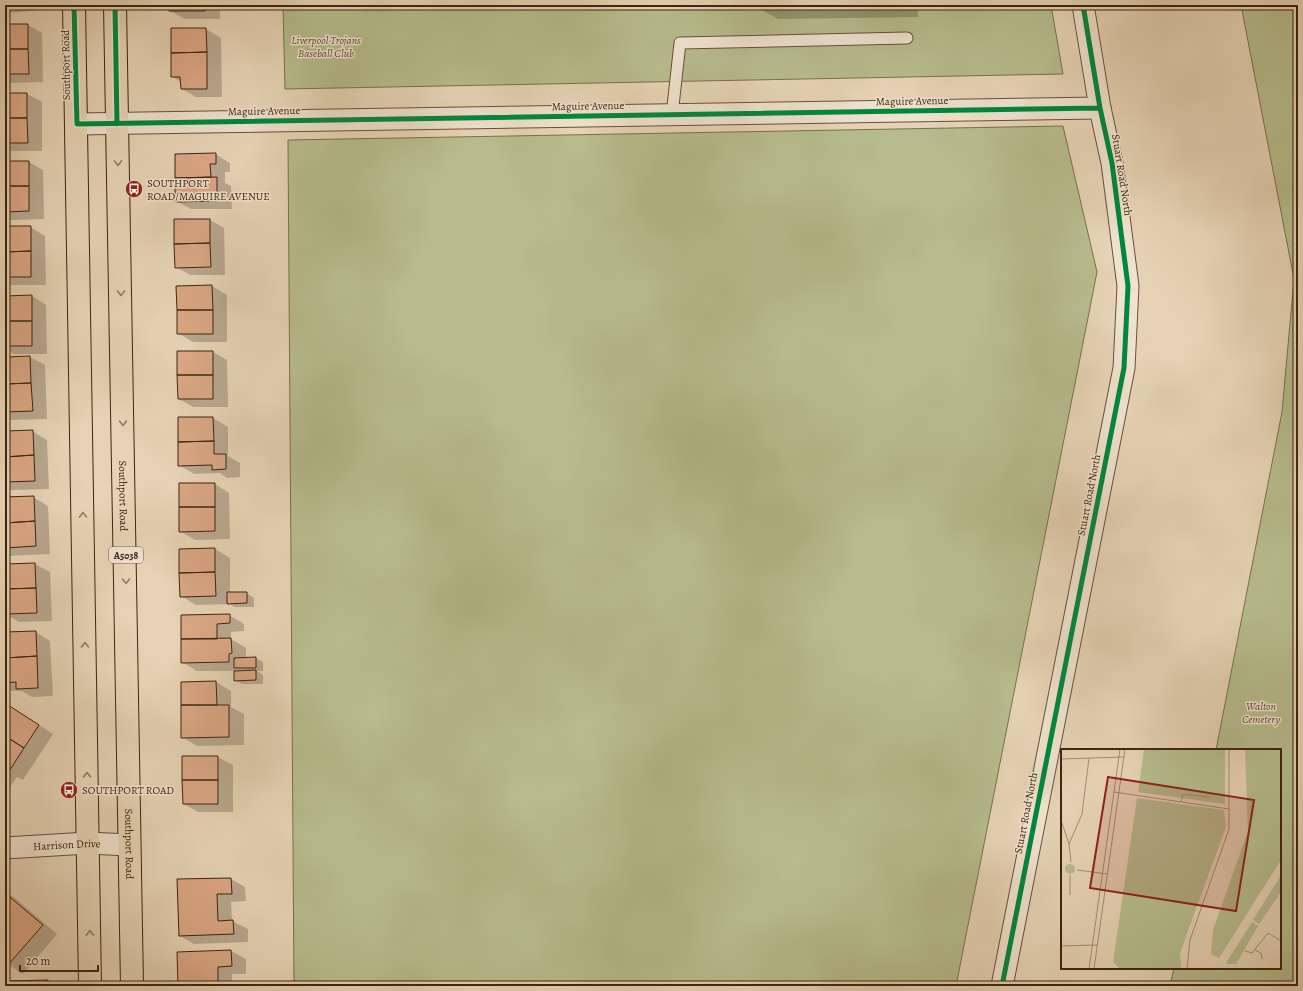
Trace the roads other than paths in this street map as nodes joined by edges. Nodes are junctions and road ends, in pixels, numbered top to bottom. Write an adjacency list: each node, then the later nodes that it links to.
1 (74, 5): 7 (main road, Southport Road)
2 (115, 5): 8 (main road, Southport Road / A5038)
3 (1083, 5): 5 (street, Stuart Road North)
4 (907, 38): 6 (lane)
5 (1100, 108): 6 (street, Maguire Avenue); 14 (street, Stuart Road North)
6 (672, 115): 8 (street, Maguire Avenue)
7 (77, 124): 8 (street, Maguire Avenue); 9 (main road, Southport Road, one-way to 7)
8 (117, 124): 10 (main road, Southport Road / A5038, one-way to 10)
9 (88, 843): 10 (street, Harrison Drive); 11 (street, Harrison Drive); 12 (main road, Southport Road, one-way to 9)
10 (129, 845): 13 (main road, Southport Road / A5038)
11 (5, 848)
12 (90, 986)
13 (132, 986)
14 (1002, 986)

